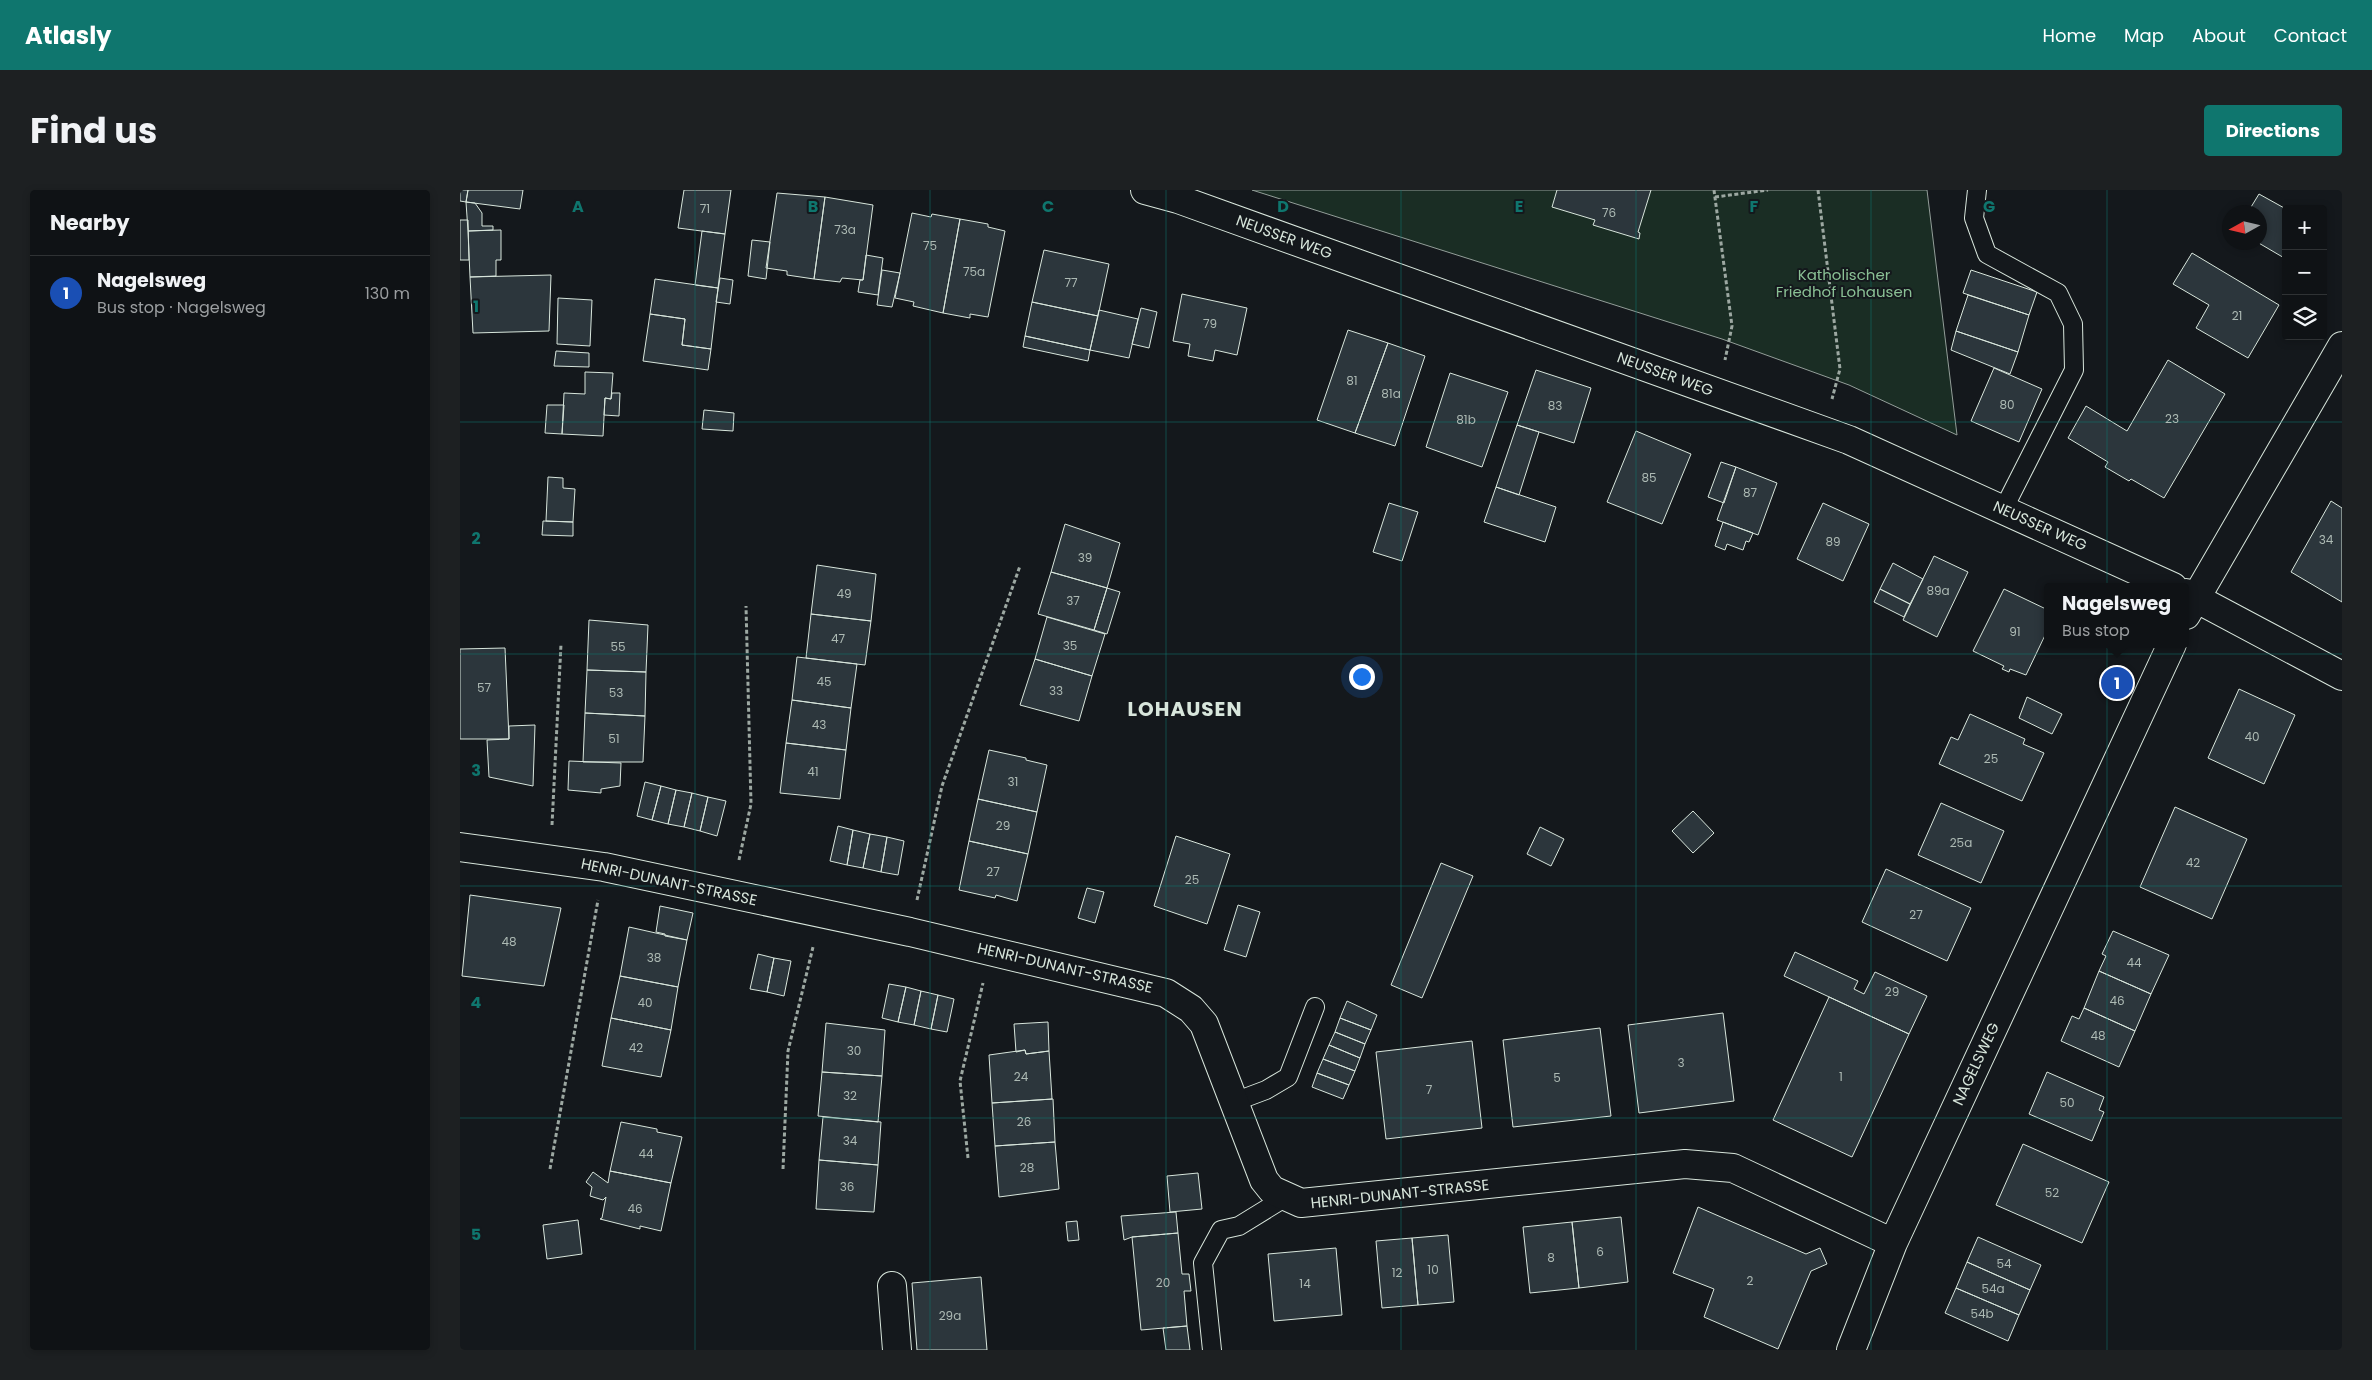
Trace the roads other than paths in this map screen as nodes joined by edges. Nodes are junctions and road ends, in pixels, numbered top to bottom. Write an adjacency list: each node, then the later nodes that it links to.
1 (1145, 190): 4 (street, NEUSSER WEG)
2 (1977, 190): 4 (lane)
3 (2342, 346): 6 (street)
4 (2003, 510): 5 (street, NEUSSER WEG)
5 (2154, 583)
6 (2189, 592)
7 (2189, 600): 9 (street, NEUSSER WEG)
8 (2170, 648): 14 (street, NAGELSWEG)
9 (2342, 676)
10 (460, 847): 12 (street, HENRI-DUNANT-STRASSE)
11 (1315, 1007): 12 (lane)
12 (1234, 1102): 13 (street, HENRI-DUNANT-STRASSE)
13 (1286, 1197): 14 (street, HENRI-DUNANT-STRASSE); 17 (lane)
14 (1893, 1243): 18 (street, NAGELSWEG)
15 (892, 1286): 16 (street)
16 (897, 1350)
17 (1212, 1350)
18 (1851, 1350)

